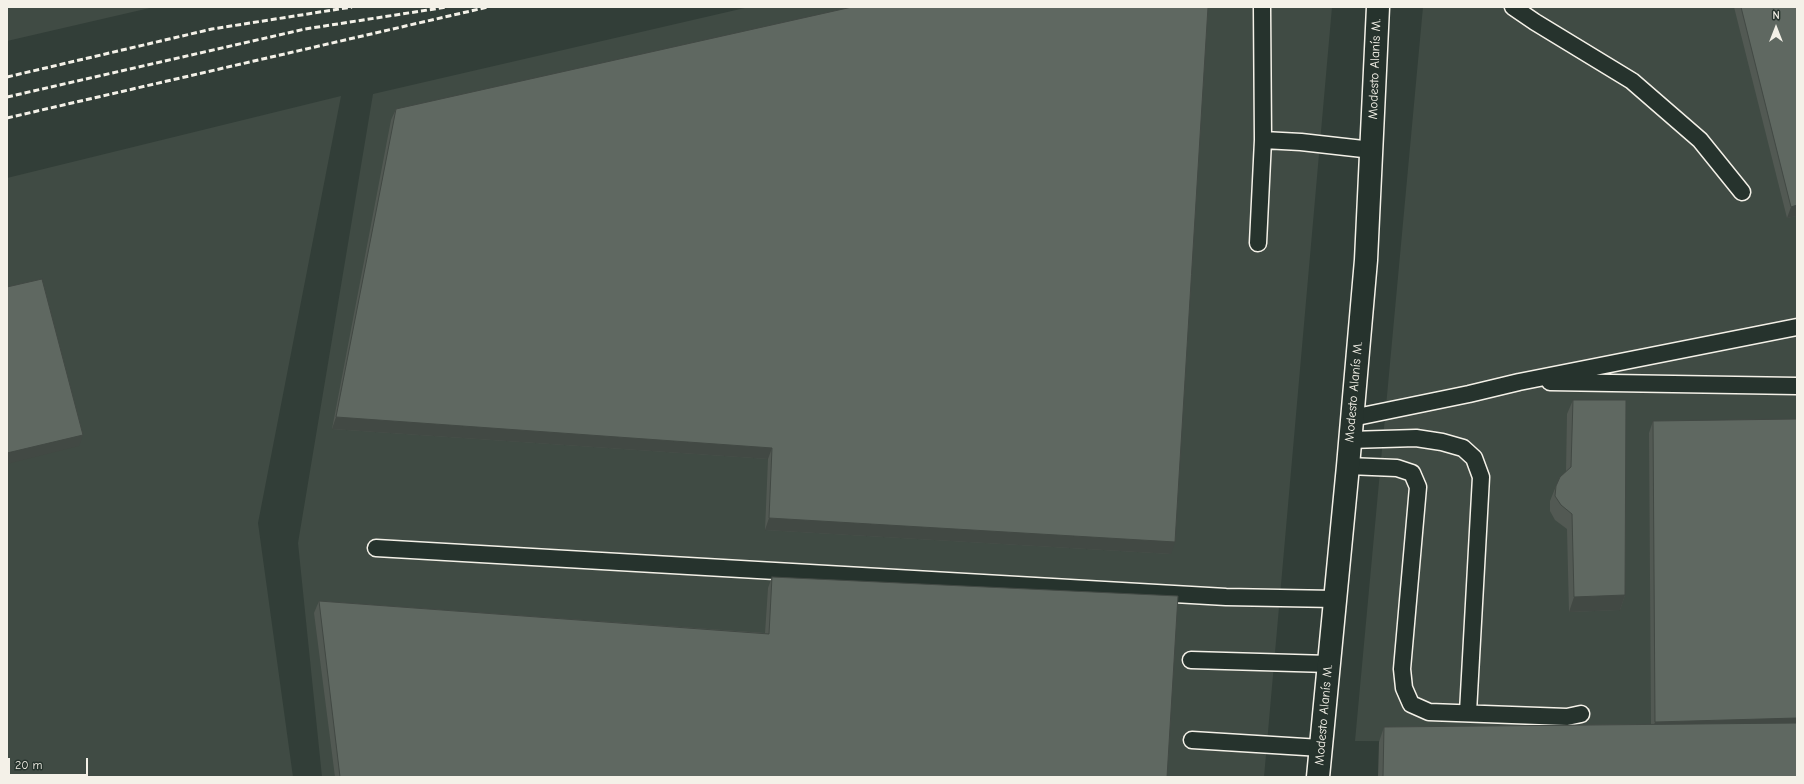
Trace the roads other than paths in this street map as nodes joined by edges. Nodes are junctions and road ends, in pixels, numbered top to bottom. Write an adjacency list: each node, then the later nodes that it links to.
1 (1262, 7): 4 (lane)
2 (1378, 7): 5 (street, Modesto Alanís M.)
3 (1513, 7): 6 (lane)
4 (1263, 140): 5 (lane); 7 (lane)
5 (1372, 150): 11 (street, Modesto Alanís M.)
6 (1742, 192)
7 (1258, 243)
8 (1797, 327): 9 (lane)
9 (1519, 382): 10 (lane); 11 (lane)
10 (1797, 386)
11 (1352, 418): 12 (street, Modesto Alanís M.)
12 (1350, 440): 13 (street, Modesto Alanís M.); 18 (lane)
13 (1348, 466): 15 (street, Modesto Alanís M.); 18 (lane)
14 (376, 548): 15 (lane)
15 (1335, 600): 17 (street, Modesto Alanís M.)
16 (1192, 660): 17 (lane)
17 (1329, 664): 21 (street, Modesto Alanís M.)
18 (1468, 712): 19 (lane)
19 (1581, 714)
20 (1192, 740): 21 (lane)
21 (1321, 748): 22 (street, Modesto Alanís M.)
22 (1318, 777)

